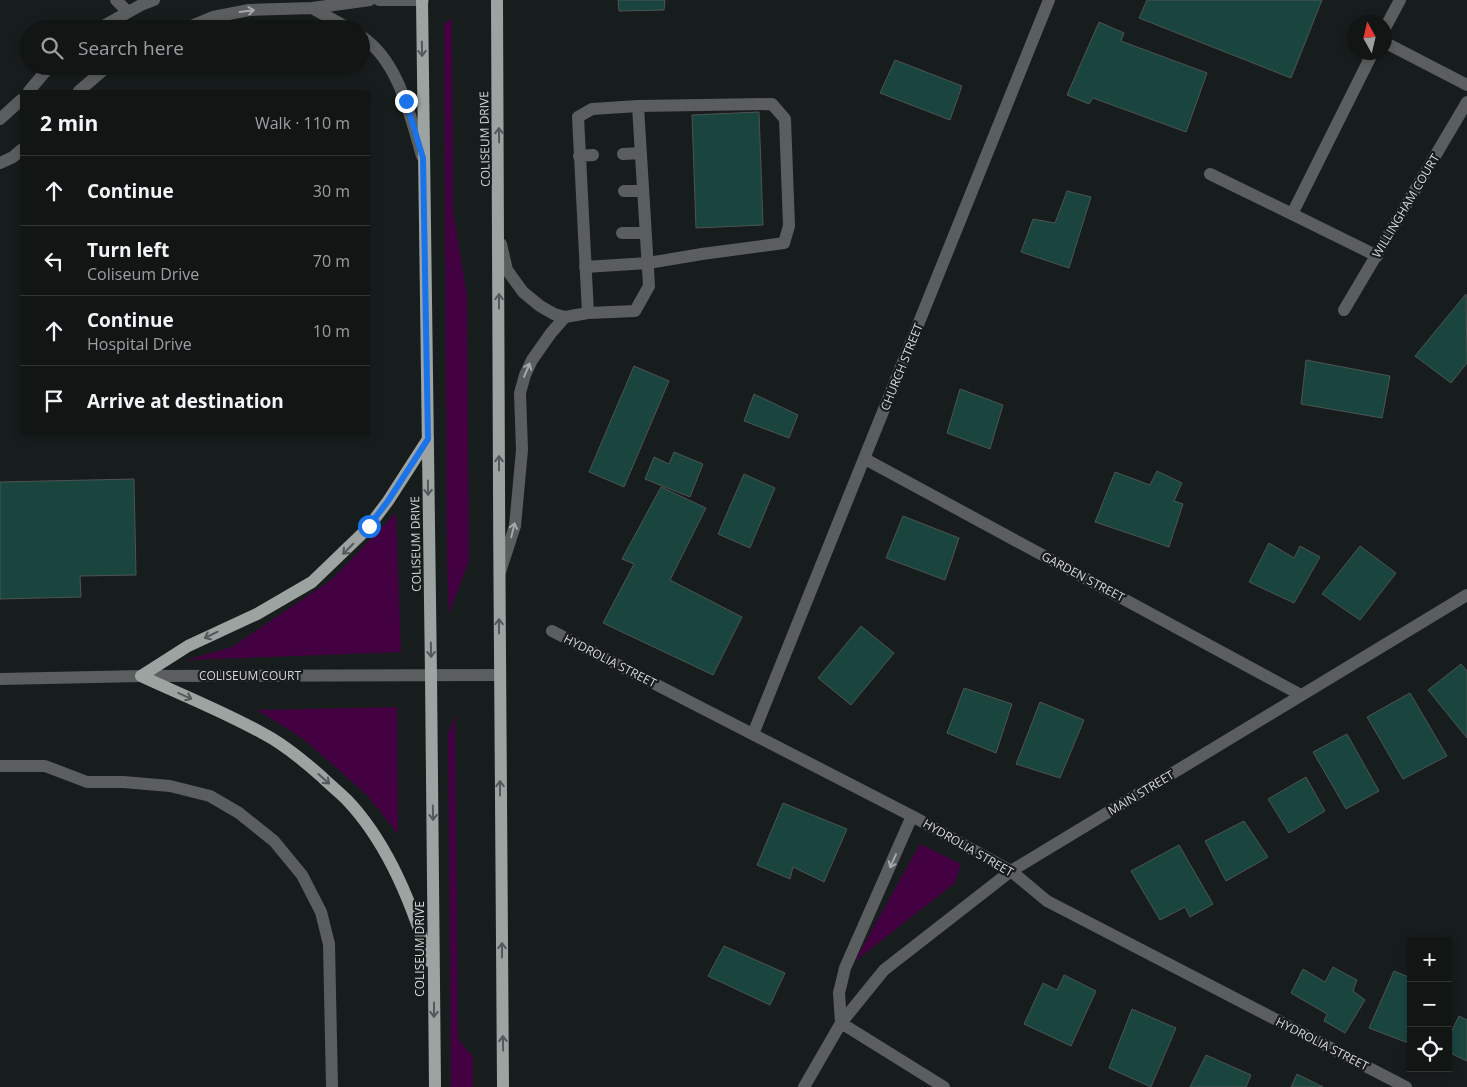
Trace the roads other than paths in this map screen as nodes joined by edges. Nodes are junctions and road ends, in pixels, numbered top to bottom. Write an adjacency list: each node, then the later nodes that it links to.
1 (116, 0): 10 (street)
2 (154, 0): 10 (street)
3 (370, 0): 9 (street)
4 (379, 0): 5 (street)
5 (422, 0): 32 (main road, COLISEUM DRIVE, one-way to 32)
6 (497, 0): 40 (main road, COLISEUM DRIVE, one-way to 6)
7 (1049, 0): 48 (street, CHURCH STREET)
8 (1400, 0): 11 (street)
9 (312, 8): 13 (street, one-way to 9); 14 (street)
10 (128, 12): 12 (street)
11 (1392, 15)
12 (114, 20)
13 (206, 20)
14 (334, 20)
15 (370, 45): 32 (street)
16 (1392, 46): 20 (street)
17 (1369, 60): 37 (street)
18 (42, 75): 21 (street)
19 (98, 75): 22 (street)
20 (1467, 84)
21 (30, 90)
22 (80, 90)
23 (20, 101): 26 (street)
24 (1466, 105): 41 (street, WILLINGHAM COURT)
25 (638, 106): 28 (street); 31 (street); 42 (street)
26 (0, 118)
27 (20, 151): 33 (street)
28 (641, 153): 29 (street); 35 (street)
29 (623, 154)
30 (593, 155): 31 (street)
31 (579, 156): 43 (street)
32 (423, 158): 47 (main road, COLISEUM DRIVE)
33 (0, 163)
34 (1210, 174): 37 (street)
35 (643, 190): 36 (street); 39 (street)
36 (624, 191)
37 (1292, 214): 41 (street)
38 (622, 233): 39 (street)
39 (646, 233): 42 (street)
40 (499, 240): 46 (street); 49 (main road, COLISEUM DRIVE, one-way to 40)
41 (1377, 256): 44 (street, WILLINGHAM COURT)
42 (648, 263): 43 (street); 45 (street)
43 (585, 267): 45 (street)
44 (1344, 310)
45 (588, 313): 46 (street)
46 (565, 317): 49 (street, one-way to 46)
47 (428, 439): 53 (main road, COLISEUM DRIVE, one-way to 53); 54 (main road, one-way to 54)
48 (865, 459): 56 (street, GARDEN STREET); 57 (street, CHURCH STREET)
49 (499, 577): 52 (main road, COLISEUM DRIVE, one-way to 49)
50 (1467, 595): 56 (street, MAIN STREET)
51 (552, 631): 57 (street, HYDROLIA STREET)
52 (499, 674): 53 (street, COLISEUM COURT); 65 (main road, COLISEUM DRIVE, one-way to 52)
53 (431, 675): 54 (street, COLISEUM COURT); 61 (main road, COLISEUM DRIVE, one-way to 61)
54 (141, 676): 55 (street, COLISEUM COURT); 61 (main road, one-way to 61)
55 (0, 679)
56 (1302, 695): 60 (street, MAIN STREET)
57 (754, 734): 59 (street, HYDROLIA STREET)
58 (0, 766): 63 (street)
59 (912, 816): 60 (street, HYDROLIA STREET); 62 (street, one-way to 62)
60 (1011, 871): 62 (street, MAIN STREET); 68 (street, HYDROLIA STREET)
61 (434, 977): 64 (main road, COLISEUM DRIVE, one-way to 64)
62 (841, 1023): 66 (street, MAIN STREET); 67 (street)
63 (332, 1087)
64 (435, 1087)
65 (503, 1087)
66 (804, 1087)
67 (944, 1087)
68 (1406, 1087)

